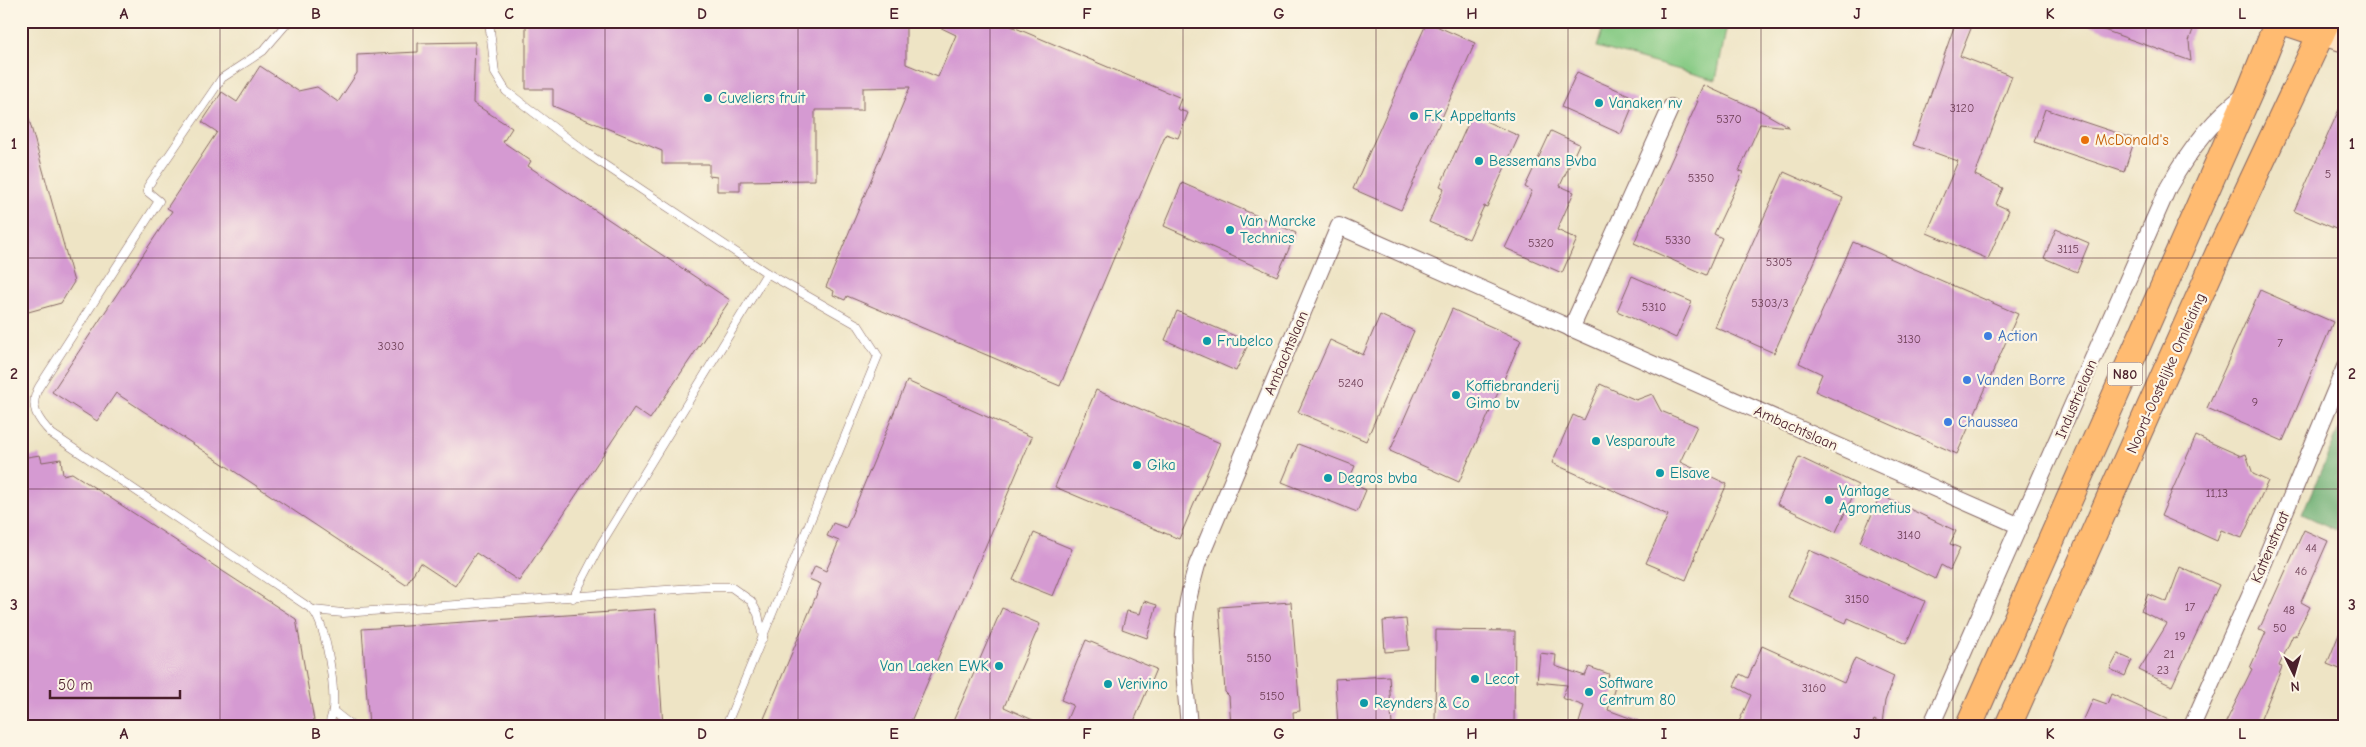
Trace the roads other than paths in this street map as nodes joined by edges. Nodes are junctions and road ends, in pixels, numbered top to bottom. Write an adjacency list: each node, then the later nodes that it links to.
1 (288, 21): 13 (lane)
2 (490, 21): 8 (lane)
3 (2278, 21): 6 (main road, N80)
4 (2282, 21): 5 (main road)
5 (2331, 32): 22 (main road, Noord-Oostelijke Omleiding / N80)
6 (2250, 92): 11 (street, Industrielaan); 21 (main road, N80)
7 (1671, 107): 9 (street)
8 (767, 272): 12 (lane); 14 (lane)
9 (1572, 329): 11 (street, Ambachtslaan); 19 (street, Ambachtslaan)
10 (2345, 367): 23 (street, Kattenstraat)
11 (2020, 526): 20 (street, Industrielaan)
12 (573, 598): 13 (lane); 14 (lane)
13 (312, 610): 15 (lane)
14 (763, 638): 18 (lane)
15 (333, 711): 16 (lane); 17 (lane)
16 (329, 726)
17 (352, 726)
18 (726, 726)
19 (1189, 726)
20 (1931, 726)
21 (1969, 726)
22 (2008, 726)
23 (2192, 726)

